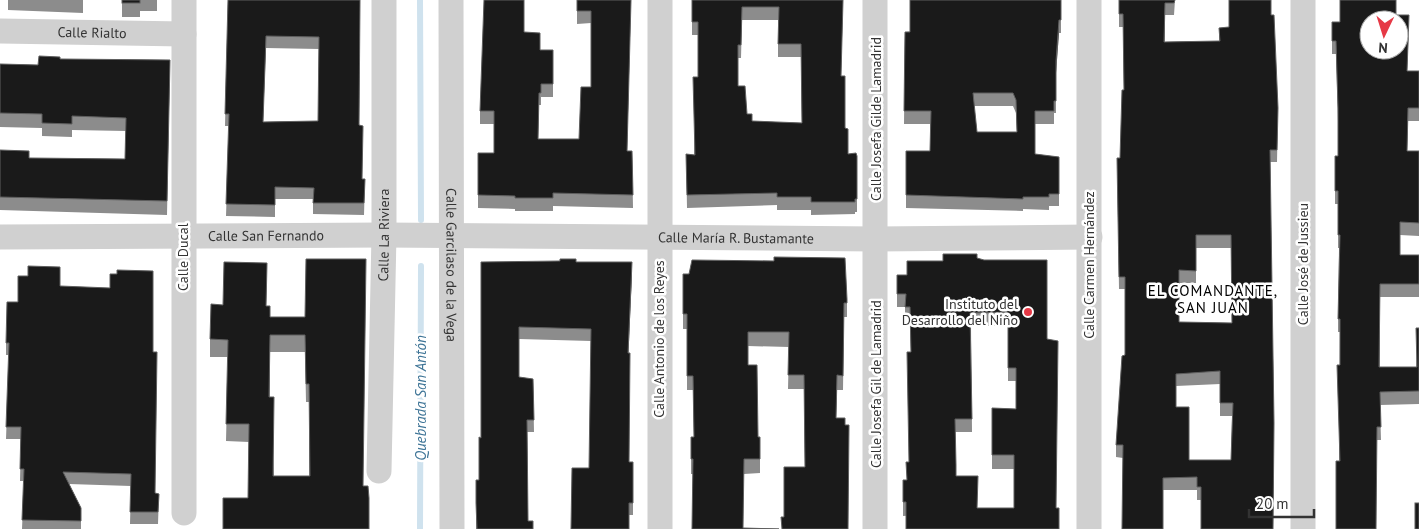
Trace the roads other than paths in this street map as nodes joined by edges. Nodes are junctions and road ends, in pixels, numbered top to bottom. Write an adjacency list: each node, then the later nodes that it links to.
1 (184, 0): 9 (street, Calle Ducal)
2 (384, 0): 10 (street, Calle La Riviera)
3 (451, 0): 11 (street, Calle Garcilaso de la Vega)
4 (660, 0): 15 (street, Calle Antonio de los Reyes)
5 (875, 0): 16 (street, Calle Josefa Gilde Lamadrid)
6 (1089, 0): 14 (street, Calle Carmen Hernández)
7 (1303, 0): 23 (street, Calle José de Jussieu)
8 (0, 31): 9 (street, Calle Rialto)
9 (184, 34): 13 (street, Calle Ducal)
10 (384, 235): 11 (street, Calle María R. Bustamante); 13 (street, Calle San Fernando); 17 (street, Calle La Riviera)
11 (451, 236): 15 (street, Calle María R. Bustamante); 19 (street, Calle Garcilaso de la Vega)
12 (0, 237): 13 (street, Calle San Fernando)
13 (183, 237): 18 (street, Calle Ducal)
14 (1090, 237): 16 (street, Calle María R. Bustamante); 22 (street, Calle Carmen Hernández)
15 (659, 238): 16 (street, Calle María R. Bustamante); 20 (street, Calle Antonio de los Reyes)
16 (876, 239): 21 (street, Calle Josefa Gil de Lamadrid)
17 (379, 471)
18 (184, 513)
19 (452, 529)
20 (660, 529)
21 (875, 529)
22 (1089, 529)
23 (1303, 529)

